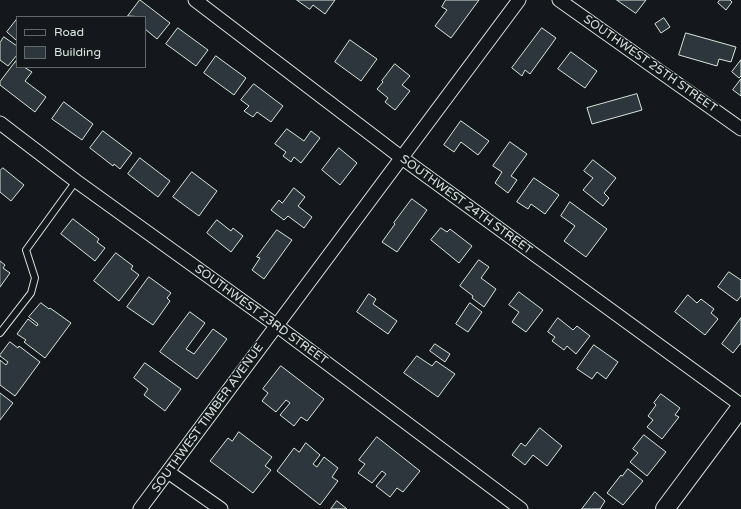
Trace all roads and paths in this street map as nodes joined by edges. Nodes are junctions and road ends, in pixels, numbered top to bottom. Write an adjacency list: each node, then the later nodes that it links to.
1 (195, 0): 6 (street, SOUTHWEST 24TH STREET)
2 (519, 0): 6 (street, SOUTHWEST TIMBER AVENUE)
3 (559, 0): 5 (street, SOUTHWEST 25TH STREET)
4 (0, 123): 7 (street, SOUTHWEST 23RD STREET)
5 (741, 129)
6 (402, 158): 8 (street, SOUTHWEST TIMBER AVENUE); 10 (street, SOUTHWEST 24TH STREET)
7 (76, 181): 8 (street, SOUTHWEST 23RD STREET); 9 (lane)
8 (276, 325): 11 (street, SOUTHWEST TIMBER AVENUE); 14 (street, SOUTHWEST 23RD STREET)
9 (0, 333)
10 (741, 406): 15 (main road)
11 (168, 472): 12 (street, SOUTHWEST TIMBER AVENUE); 13 (street)
12 (140, 509)
13 (221, 509)
14 (521, 509)
15 (665, 509)

